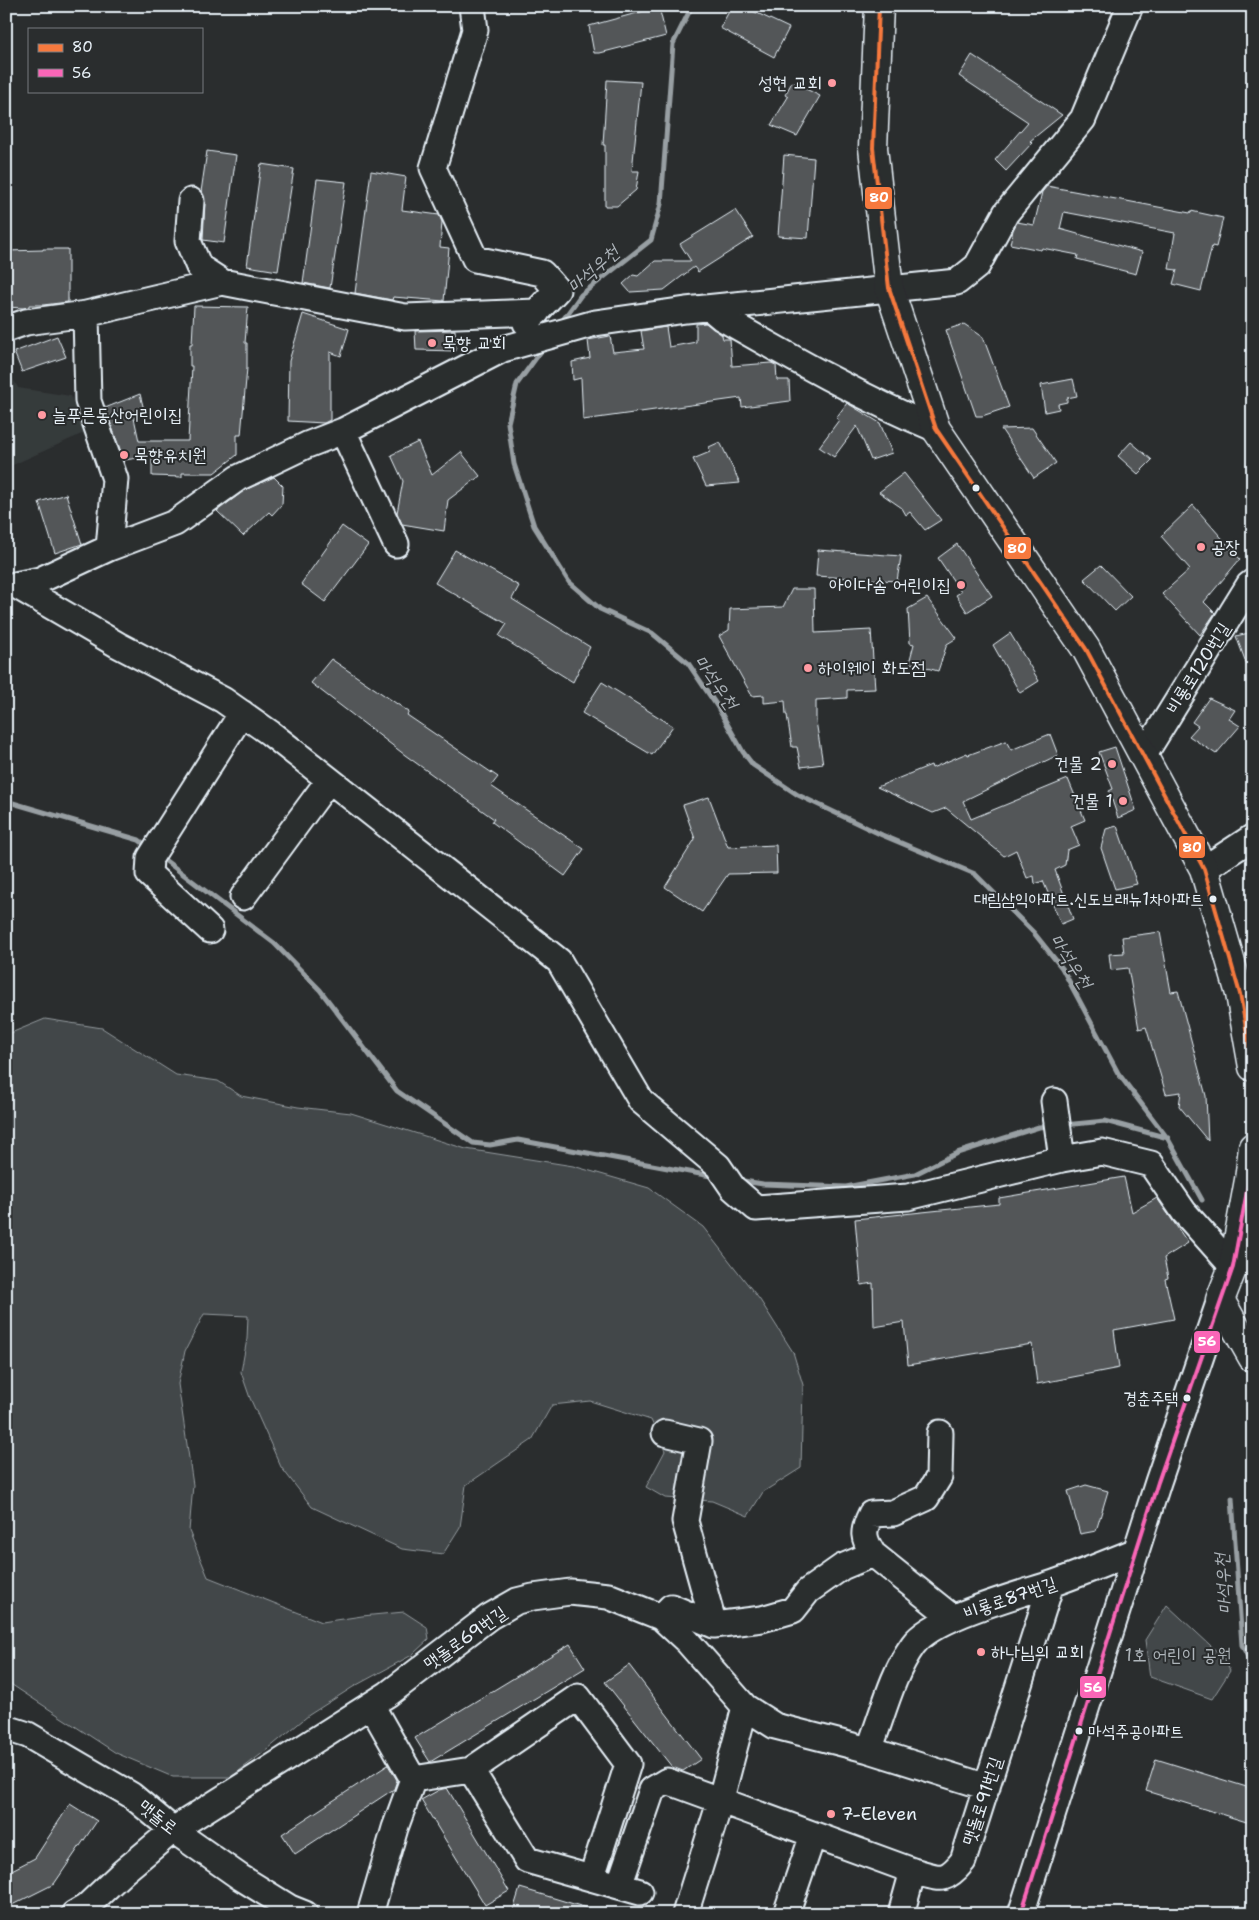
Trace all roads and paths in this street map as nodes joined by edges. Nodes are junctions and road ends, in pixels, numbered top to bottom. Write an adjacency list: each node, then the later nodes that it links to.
1 (472, 6): 8 (street)
2 (879, 6): 6 (main road)
3 (1130, 6): 6 (street)
4 (190, 200): 5 (street)
5 (222, 282): 8 (street); 9 (street)
6 (888, 288): 7 (street); 12 (main road)
7 (710, 308): 11 (street); 12 (street)
8 (537, 312): 11 (street)
9 (86, 314): 10 (street); 15 (street)
10 (6, 328)
11 (503, 349): 13 (street)
12 (936, 430): 19 (main road)
13 (343, 431): 14 (street); 15 (street)
14 (396, 544)
15 (109, 548): 17 (street)
16 (1253, 582): 19 (street, 비룡로120번길)
17 (9, 586): 18 (street)
18 (242, 713): 20 (street); 24 (street)
19 (1144, 755): 22 (main road)
20 (329, 780): 23 (street); 29 (street)
21 (1253, 837): 22 (street)
22 (1204, 869): 25 (main road)
23 (243, 897)
24 (210, 930)
25 (1246, 992): 26 (main road)
26 (1253, 1067)
27 (1253, 1147): 28 (main road)
28 (1251, 1180): 29 (main road)
29 (1233, 1267): 30 (main road)
30 (1220, 1300): 31 (main road); 34 (street)
31 (1253, 1358)
32 (940, 1432): 35 (street)
33 (665, 1433): 39 (street)
34 (1136, 1551): 36 (street, 비룡로87번길); 58 (street)
35 (873, 1554): 38 (street, 비룡로87번길); 39 (street)
36 (1051, 1584): 38 (street, 비룡로87번길); 46 (street, 맷돌로91번길)
37 (661, 1617): 39 (street); 40 (street, 맷돌로69번길); 41 (street, 맷돌로69번길)
38 (952, 1618): 43 (street)
39 (714, 1625)
40 (370, 1705): 45 (street); 48 (street, 맷돌로69번길)
41 (745, 1707): 43 (street, 맷돌로69번길); 47 (street)
42 (6, 1728): 48 (street, 맷돌로)
43 (870, 1750): 46 (street, 맷돌로69번길)
44 (471, 1770): 45 (street); 47 (street, 맷돌로91번길); 50 (street)
45 (413, 1780): 54 (street)
46 (987, 1787): 51 (street, 맷돌로91번길)
47 (720, 1802): 49 (street, 맷돌로91번길); 55 (street)
48 (173, 1830): 52 (street, 맷돌로69번길); 53 (street, 맷돌로)
49 (813, 1835): 51 (street, 맷돌로91번길); 56 (street)
50 (596, 1864)
51 (913, 1871): 57 (street)
52 (74, 1914)
53 (306, 1914)
54 (370, 1914)
55 (685, 1914)
56 (786, 1914)
57 (901, 1914)
58 (1021, 1914)

